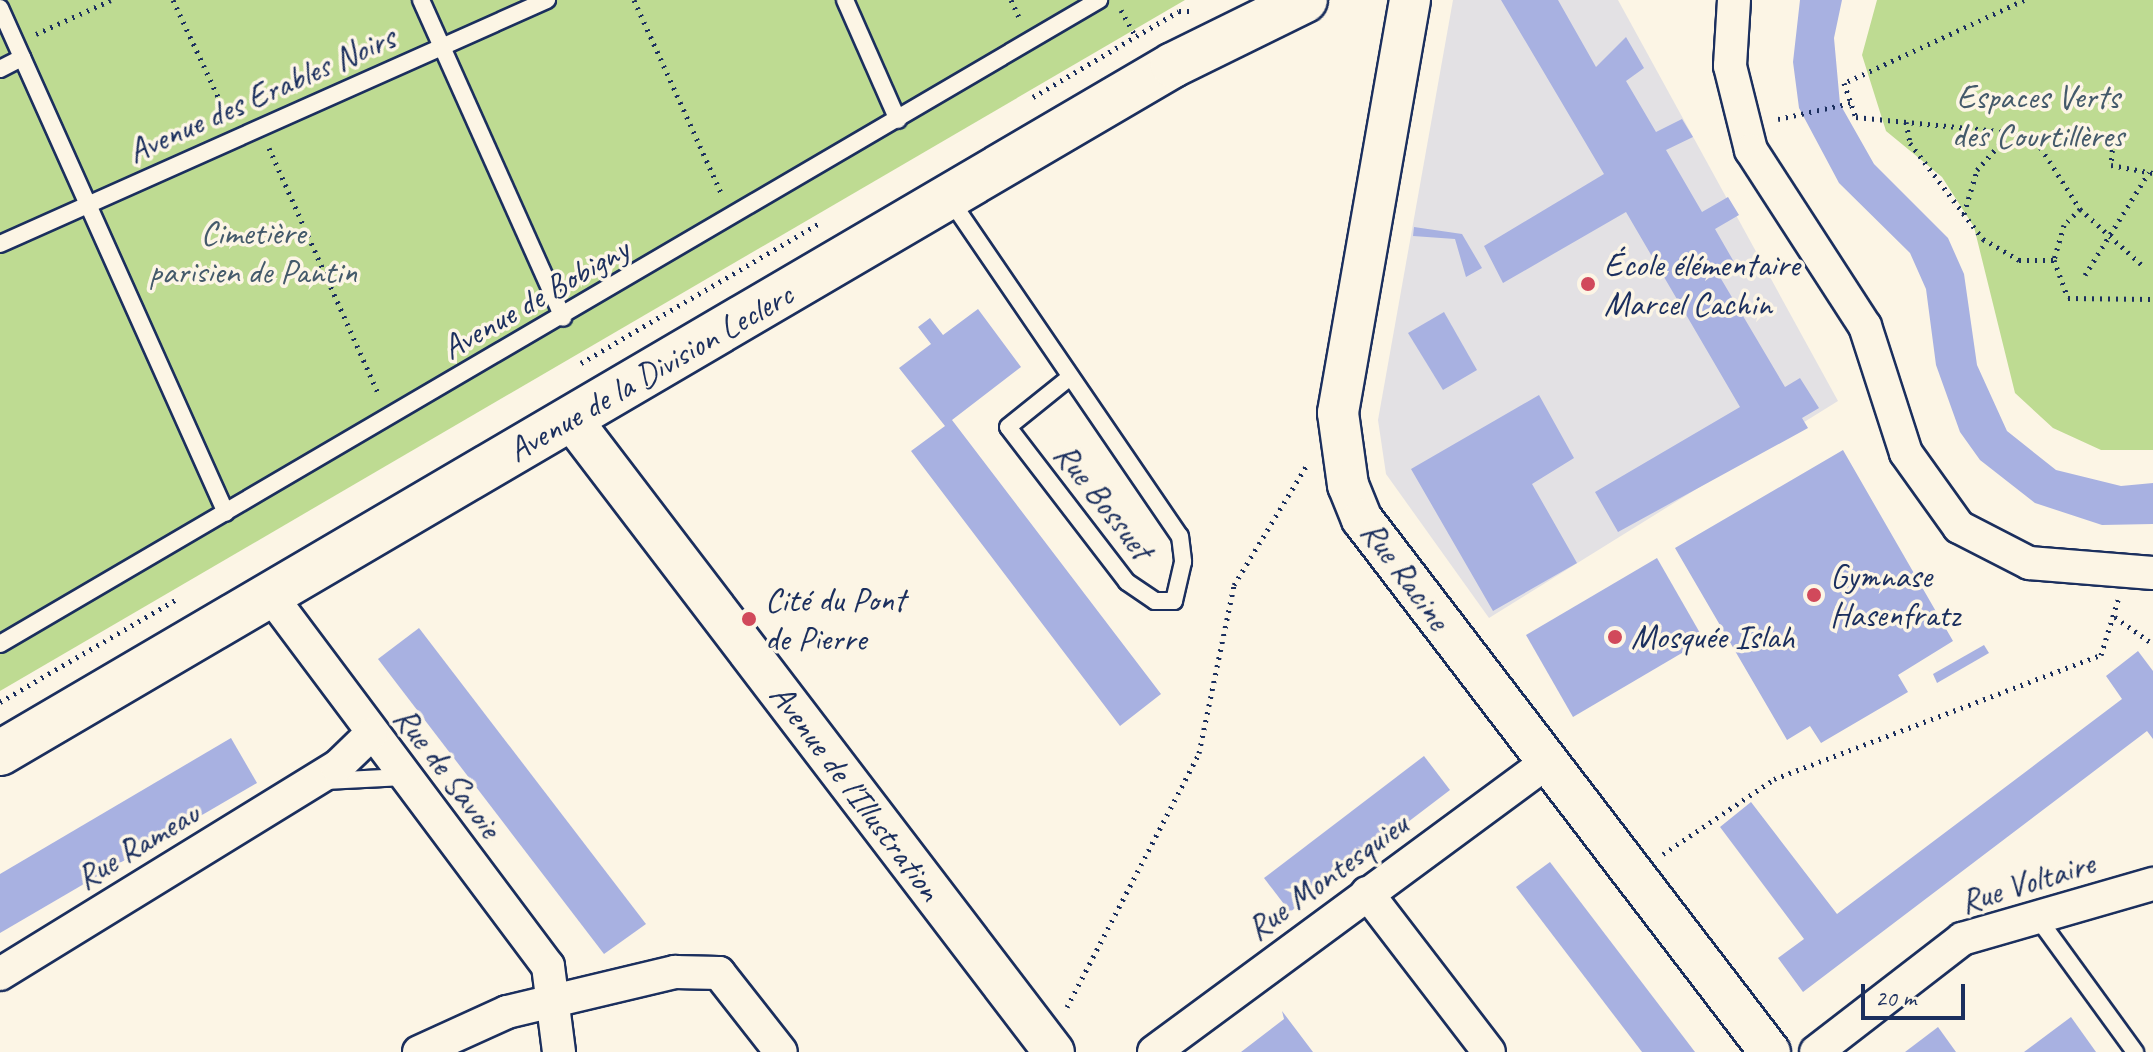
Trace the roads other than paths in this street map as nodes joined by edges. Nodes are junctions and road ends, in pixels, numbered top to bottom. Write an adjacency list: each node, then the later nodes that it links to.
1 (421, 0): 9 (lane)
2 (547, 0): 9 (lane, Avenue des Erables Noirs)
3 (845, 0): 12 (lane)
4 (1099, 0): 12 (lane, Avenue de Bobigny)
5 (1305, 0): 13 (main road, Avenue de la Division Leclerc)
6 (1410, 0): 25 (street, Rue Racine)
7 (1734, 0): 20 (street)
8 (0, 8): 10 (lane)
9 (442, 46): 14 (lane, Avenue des Erables Noirs); 16 (lane)
10 (19, 51): 11 (lane); 14 (lane)
11 (0, 69)
12 (898, 120): 16 (lane, Avenue de Bobigny)
13 (948, 197): 17 (lane, Rue Bossuet); 18 (main road, Avenue de la Division Leclerc)
14 (88, 204): 15 (lane, Avenue des Erables Noirs); 19 (lane)
15 (0, 244)
16 (563, 318): 19 (lane, Avenue de Bobigny)
17 (1069, 378): 17 (lane, Rue Bossuet)
18 (571, 419): 21 (main road, Avenue de la Division Leclerc); 33 (street, Avenue de l'Illustration)
19 (226, 513): 22 (lane, Avenue de Bobigny)
20 (2137, 574)
21 (268, 592): 23 (street, Rue de Savoie); 24 (main road, Avenue de la Division Leclerc)
22 (0, 644)
23 (371, 734): 26 (street, Rue de Savoie); 27 (street, Rue Rameau)
24 (0, 753)
25 (1547, 762): 29 (street, Rue Montesquieu); 39 (street, Rue Racine)
26 (404, 777): 27 (lane, Rue Rameau); 32 (street, Rue de Savoie)
27 (313, 782): 31 (street, Rue Rameau)
28 (2153, 884): 30 (street, Rue Voltaire)
29 (1367, 893): 37 (street, Rue Montesquieu); 38 (street)
30 (2037, 917): 40 (street, Rue Voltaire); 41 (lane)
31 (0, 974)
32 (553, 1003): 34 (street); 35 (street, Rue de Savoie); 36 (street)
33 (1051, 1048)
34 (419, 1052)
35 (559, 1052)
36 (781, 1052)
37 (1154, 1052)
38 (1489, 1052)
39 (1770, 1052)
40 (1816, 1052)
41 (2135, 1052)

